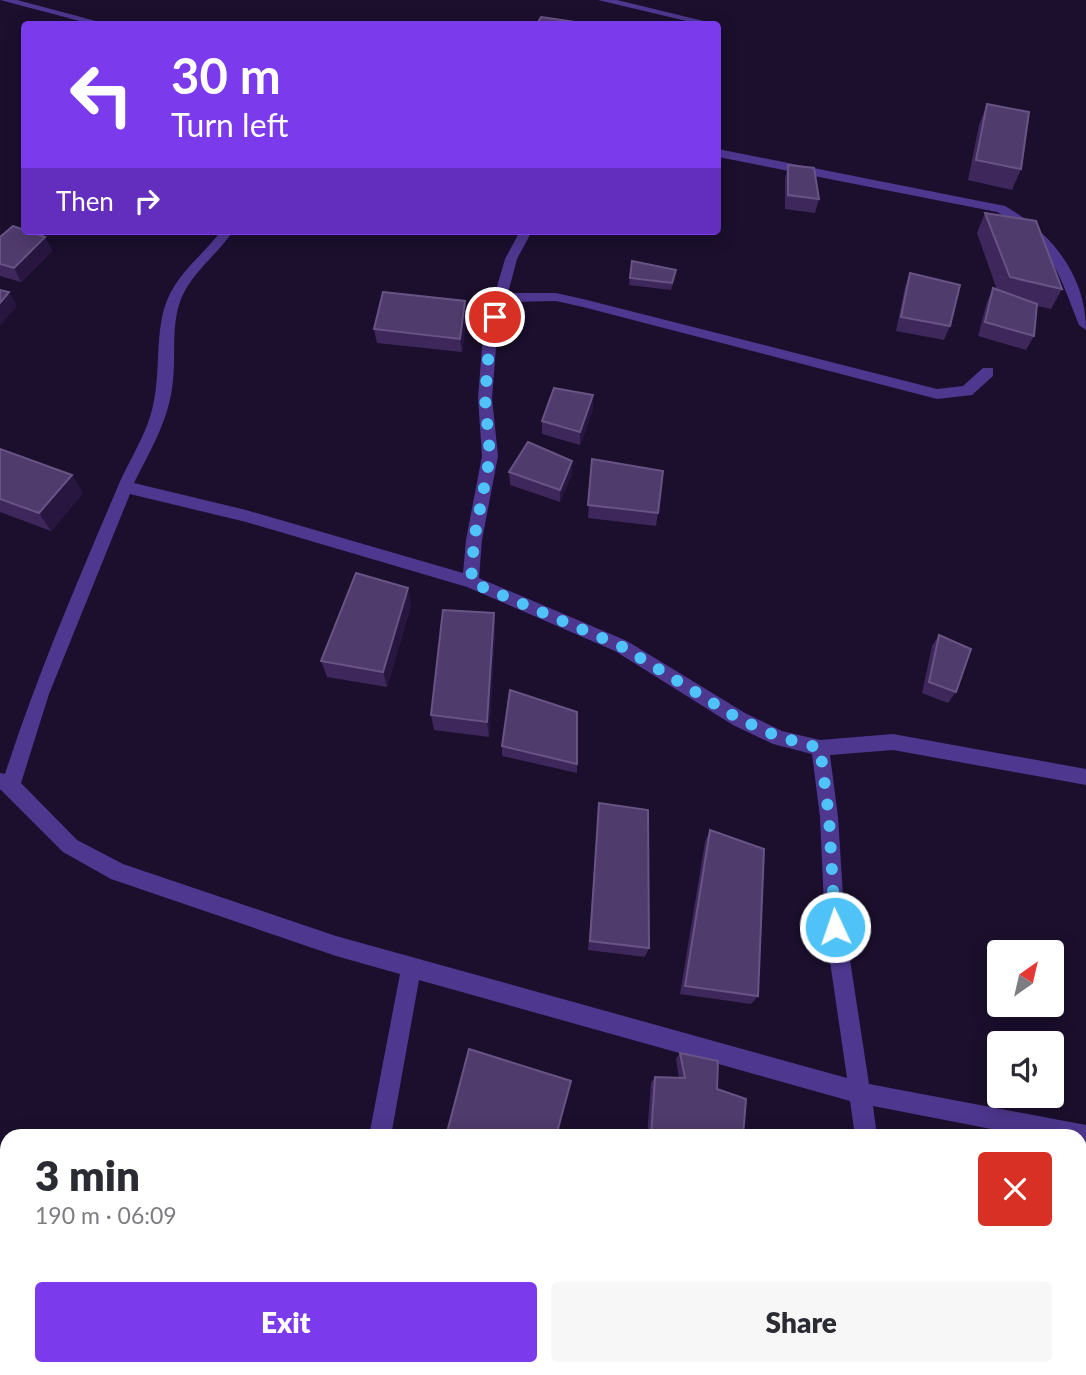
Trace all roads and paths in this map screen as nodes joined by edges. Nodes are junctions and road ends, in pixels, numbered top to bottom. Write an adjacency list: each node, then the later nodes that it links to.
1 (4, 0): 3 (street)
2 (603, 0): 4 (street)
3 (90, 21)
4 (698, 21)
5 (721, 154): 9 (street)
6 (224, 235): 11 (street)
7 (524, 235): 8 (street)
8 (500, 298): 10 (street); 12 (street)
9 (1086, 326)
10 (988, 372)
11 (125, 488): 12 (street); 15 (street)
12 (471, 582): 13 (street)
13 (820, 748): 14 (street); 17 (street)
14 (1086, 777)
15 (5, 783): 16 (street)
16 (411, 968): 17 (street); 18 (street)
17 (861, 1093): 19 (street); 20 (street)
18 (381, 1129)
19 (865, 1129)
20 (1049, 1129)

